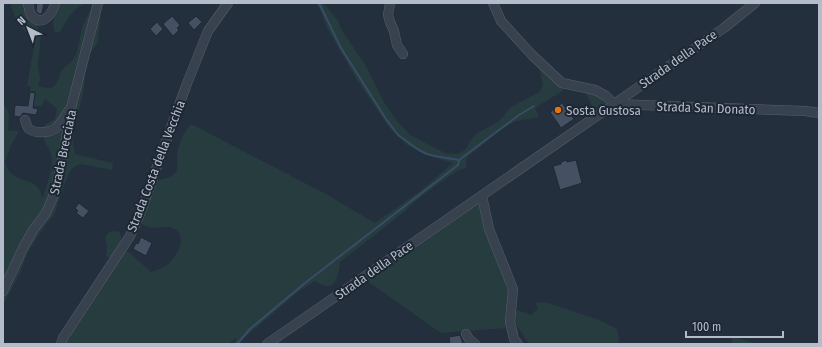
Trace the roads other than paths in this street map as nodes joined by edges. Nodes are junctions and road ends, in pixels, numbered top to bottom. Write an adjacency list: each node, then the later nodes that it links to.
1 (28, 3): 2 (street)
2 (55, 3)
3 (98, 3): 10 (street, Strada Brecciata)
4 (228, 3): 16 (street, Strada Costa della Vecchia)
5 (390, 3): 8 (street)
6 (493, 3): 9 (street)
7 (756, 3): 9 (street, Strada della Pace)
8 (403, 54)
9 (614, 104): 11 (street, Strada San Donato); 13 (street, Strada della Pace)
10 (71, 108): 12 (street); 14 (street, Strada Brecciata)
11 (819, 113)
12 (25, 120)
13 (482, 196): 17 (street, Strada della Pace); 19 (street)
14 (3, 291)
15 (466, 334): 18 (street)
16 (61, 344)
17 (267, 344)
18 (475, 344)
19 (518, 344)

